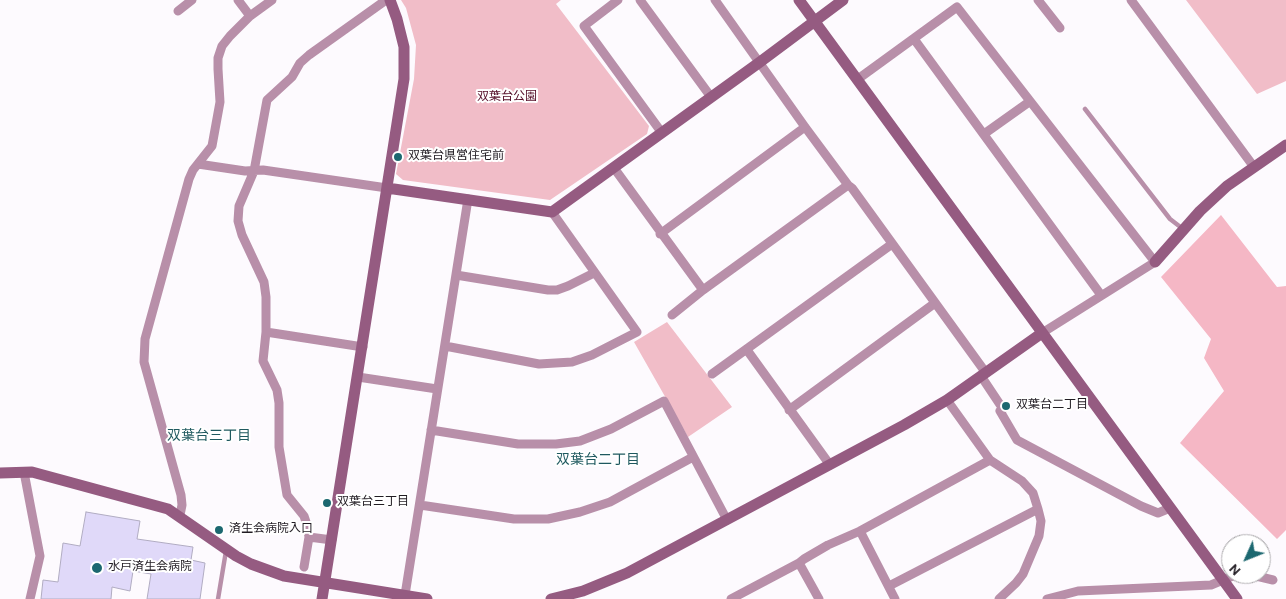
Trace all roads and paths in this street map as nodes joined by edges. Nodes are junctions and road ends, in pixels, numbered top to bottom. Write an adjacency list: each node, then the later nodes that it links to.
1 (192, 0): 13 (street)
2 (238, 0): 14 (street)
3 (272, 0): 14 (street)
4 (386, 0): 30 (street)
5 (390, 0): 32 (street)
6 (618, 0): 24 (street)
7 (640, 0): 20 (street)
8 (715, 0): 18 (street)
9 (799, 0): 15 (street)
10 (843, 0): 15 (street)
11 (1038, 0): 16 (street)
12 (1130, 0): 29 (street)
13 (178, 11)
14 (250, 16): 27 (street)
15 (814, 21): 18 (street); 19 (street)
16 (1060, 28)
17 (914, 39): 19 (street); 21 (street); 25 (street)
18 (760, 62): 20 (street); 23 (street)
19 (858, 79): 46 (street)
20 (711, 97): 24 (street)
21 (1029, 102): 25 (street); 38 (street)
22 (1085, 109): 35 (lane)
23 (805, 127): 31 (street); 36 (street)
24 (662, 133): 28 (street)
25 (984, 134): 42 (street)
26 (1286, 146): 29 (street)
27 (198, 164): 30 (street); 65 (street)
28 (614, 168): 34 (street); 36 (street)
29 (1254, 168): 35 (street)
30 (254, 170): 32 (street); 45 (street)
31 (848, 185): 37 (street); 41 (street)
32 (387, 188): 33 (street); 48 (street)
33 (468, 199): 34 (street); 40 (street)
34 (552, 212): 39 (street)
35 (1184, 229): 38 (street)
36 (660, 234): 41 (street)
37 (892, 244): 43 (street); 49 (street)
38 (1155, 262): 42 (street)
39 (594, 272): 40 (street); 47 (street)
40 (456, 275): 47 (street)
41 (703, 290): 44 (street)
42 (1101, 295): 46 (street)
43 (935, 303): 51 (street); 55 (street)
44 (672, 315)
45 (266, 332): 48 (street); 68 (street)
46 (1042, 333): 51 (street); 63 (street)
47 (445, 346): 53 (street)
48 (363, 347): 52 (street)
49 (747, 350): 50 (street); 55 (street)
50 (712, 374)
51 (984, 374): 54 (street); 63 (street)
52 (358, 377): 53 (street); 69 (street)
53 (437, 389): 56 (street)
54 (947, 400): 58 (street); 59 (street)
55 (789, 410): 59 (street)
56 (431, 430): 57 (street); 62 (street)
57 (692, 457): 62 (street); 66 (street)
58 (990, 460): 64 (street); 67 (street)
59 (830, 465): 66 (street)
60 (24, 472): 61 (street); 65 (street); 80 (street)
61 (0, 473)
62 (420, 505): 78 (street)
63 (1170, 508): 73 (street)
64 (1038, 509): 77 (street); 79 (street)
65 (180, 515): 70 (street)
66 (727, 520): 84 (street)
67 (860, 531): 71 (street); 77 (street)
68 (309, 538): 69 (street); 72 (street)
69 (332, 540): 75 (street)
70 (226, 549): 75 (street); 81 (lane)
71 (800, 563): 85 (street); 86 (street)
72 (304, 567)
73 (1221, 578)
74 (1221, 580): 88 (street)
75 (325, 583): 78 (street); 82 (street)
76 (1226, 584): 89 (street)
77 (889, 586): 87 (street)
78 (405, 595): 83 (street)
79 (1002, 598)
80 (30, 599)
81 (218, 599)
82 (322, 599)
83 (427, 599)
84 (551, 599)
85 (731, 599)
86 (819, 599)
87 (895, 599)
88 (1047, 599)
89 (1236, 599)

